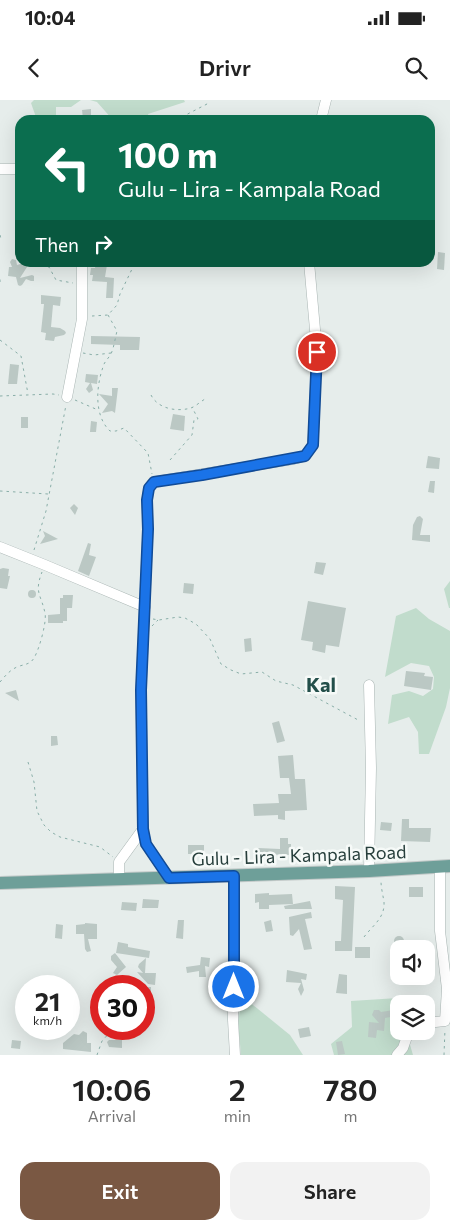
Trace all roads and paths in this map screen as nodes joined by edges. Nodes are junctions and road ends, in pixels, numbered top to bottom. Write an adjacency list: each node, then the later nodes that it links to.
1 (208, 100): 3 (path)
2 (326, 100): 4 (street)
3 (186, 115)
4 (323, 115)
5 (0, 169): 6 (street)
6 (15, 169)
7 (0, 235): 8 (path)
8 (1, 239)
9 (49, 267): 15 (path)
10 (82, 267): 15 (street)
11 (134, 267): 16 (path)
12 (309, 267): 29 (street)
13 (0, 278): 14 (path)
14 (0, 282)
15 (82, 284): 17 (street)
16 (108, 315): 17 (path); 20 (path)
17 (82, 319): 19 (street)
18 (0, 340): 21 (path)
19 (76, 350): 20 (path); 24 (street)
20 (111, 354): 27 (path)
21 (28, 394): 23 (path); 24 (path)
22 (151, 395): 26 (path)
23 (0, 396)
24 (67, 397): 27 (path); 31 (path)
25 (205, 399): 26 (path)
26 (192, 407): 28 (path)
27 (98, 410): 29 (path)
28 (170, 460)
29 (154, 482): 35 (street)
30 (0, 491): 31 (path)
31 (48, 494): 33 (path)
32 (0, 547): 33 (street)
33 (31, 560): 34 (street)
34 (45, 565): 35 (street); 37 (path)
35 (145, 607): 36 (street)
36 (145, 618): 39 (path); 41 (street)
37 (0, 682)
38 (369, 686): 39 (street)
39 (369, 726): 44 (street)
40 (28, 762): 42 (path)
41 (143, 829): 42 (street); 47 (street)
42 (120, 862): 46 (street)
43 (445, 867): 44 (main road, Gulu - Lira - Kampala Road); 50 (street)
44 (375, 871): 45 (main road, Gulu - Lira - Kampala Road); 49 (path)
45 (234, 876): 47 (main road, Gulu - Lira - Kampala Road); 55 (street)
46 (119, 878): 47 (main road, Gulu - Lira - Kampala Road); 48 (main road, Gulu - Lira - Kampala Road)
47 (169, 878)
48 (0, 883)
49 (364, 936)
50 (445, 1021): 51 (street); 57 (path)
51 (435, 1022)
52 (103, 1040): 54 (path)
53 (405, 1040): 56 (street)
54 (97, 1055)
55 (235, 1055)
56 (397, 1055)
57 (444, 1055)

